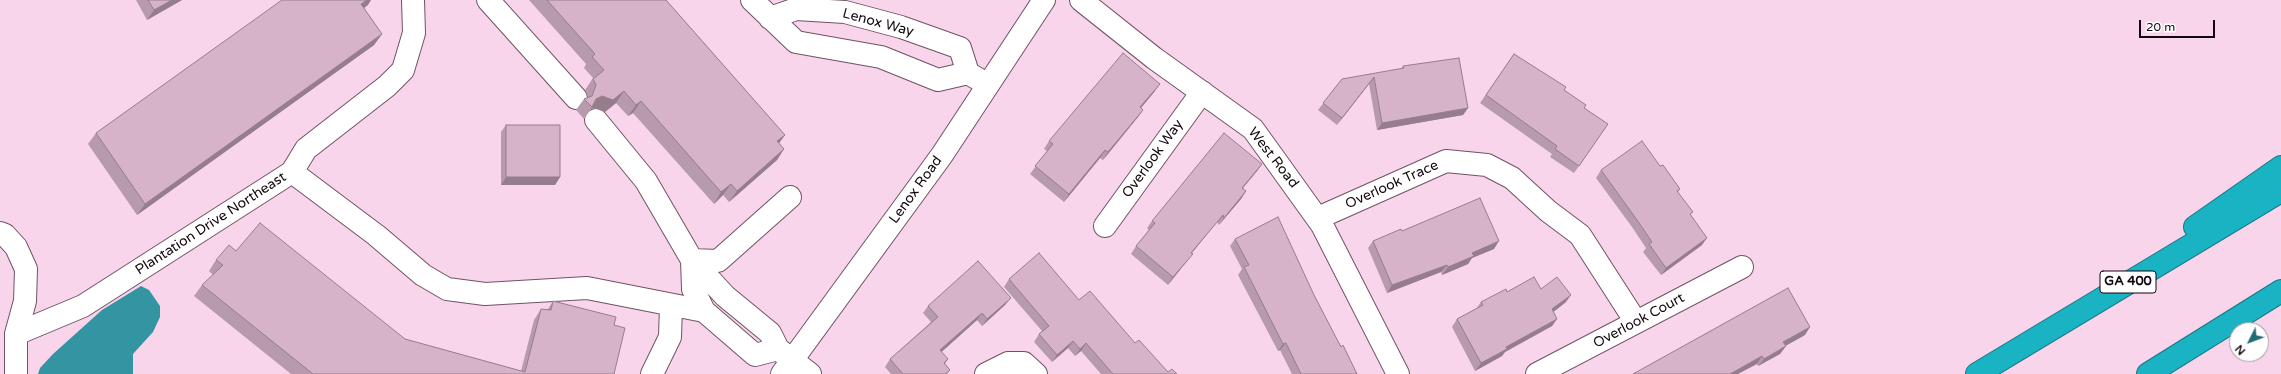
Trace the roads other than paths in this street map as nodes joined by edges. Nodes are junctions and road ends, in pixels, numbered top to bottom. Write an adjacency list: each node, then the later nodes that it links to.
1 (413, 0): 14 (street, Plantation Drive Northeast)
2 (488, 0): 11 (street)
3 (1044, 0): 9 (street, Lenox Road)
4 (1081, 0): 10 (street, West Road)
5 (763, 7): 6 (street, Lenox Way); 7 (street, Lenox Way)
6 (892, 24): 7 (street); 8 (street, Lenox Way)
7 (881, 57): 8 (street, Lenox Way)
8 (968, 73): 9 (street)
9 (988, 85): 30 (street, Lenox Road)
10 (1202, 92): 17 (street, West Road); 18 (street, Overlook Way)
11 (576, 98)
12 (596, 120): 20 (street)
13 (2281, 167): 27 (highway)
14 (292, 172): 23 (street); 29 (street, Plantation Drive Northeast)
15 (2281, 191): 27 (highway, GA 400)
16 (790, 197): 20 (street)
17 (1318, 218): 26 (street, Overlook Trace); 36 (street, West Road)
18 (1105, 226)
19 (0, 233): 29 (street)
20 (692, 260): 24 (street); 25 (street)
21 (1742, 267): 26 (street, Overlook Court)
22 (2281, 291): 39 (highway)
23 (671, 305): 25 (street); 32 (street)
24 (740, 308): 28 (street); 30 (street)
25 (704, 311): 28 (street)
26 (1636, 322): 37 (street, Overlook Court)
27 (2052, 327): 38 (highway, GA 400)
28 (724, 329): 30 (street)
29 (16, 334): 31 (street)
30 (784, 360): 33 (street)
31 (16, 374)
32 (652, 374)
33 (810, 374)
34 (986, 374): 35 (street)
35 (1036, 374)
36 (1398, 374)
37 (1537, 374)
38 (1977, 374)
39 (2148, 374)

